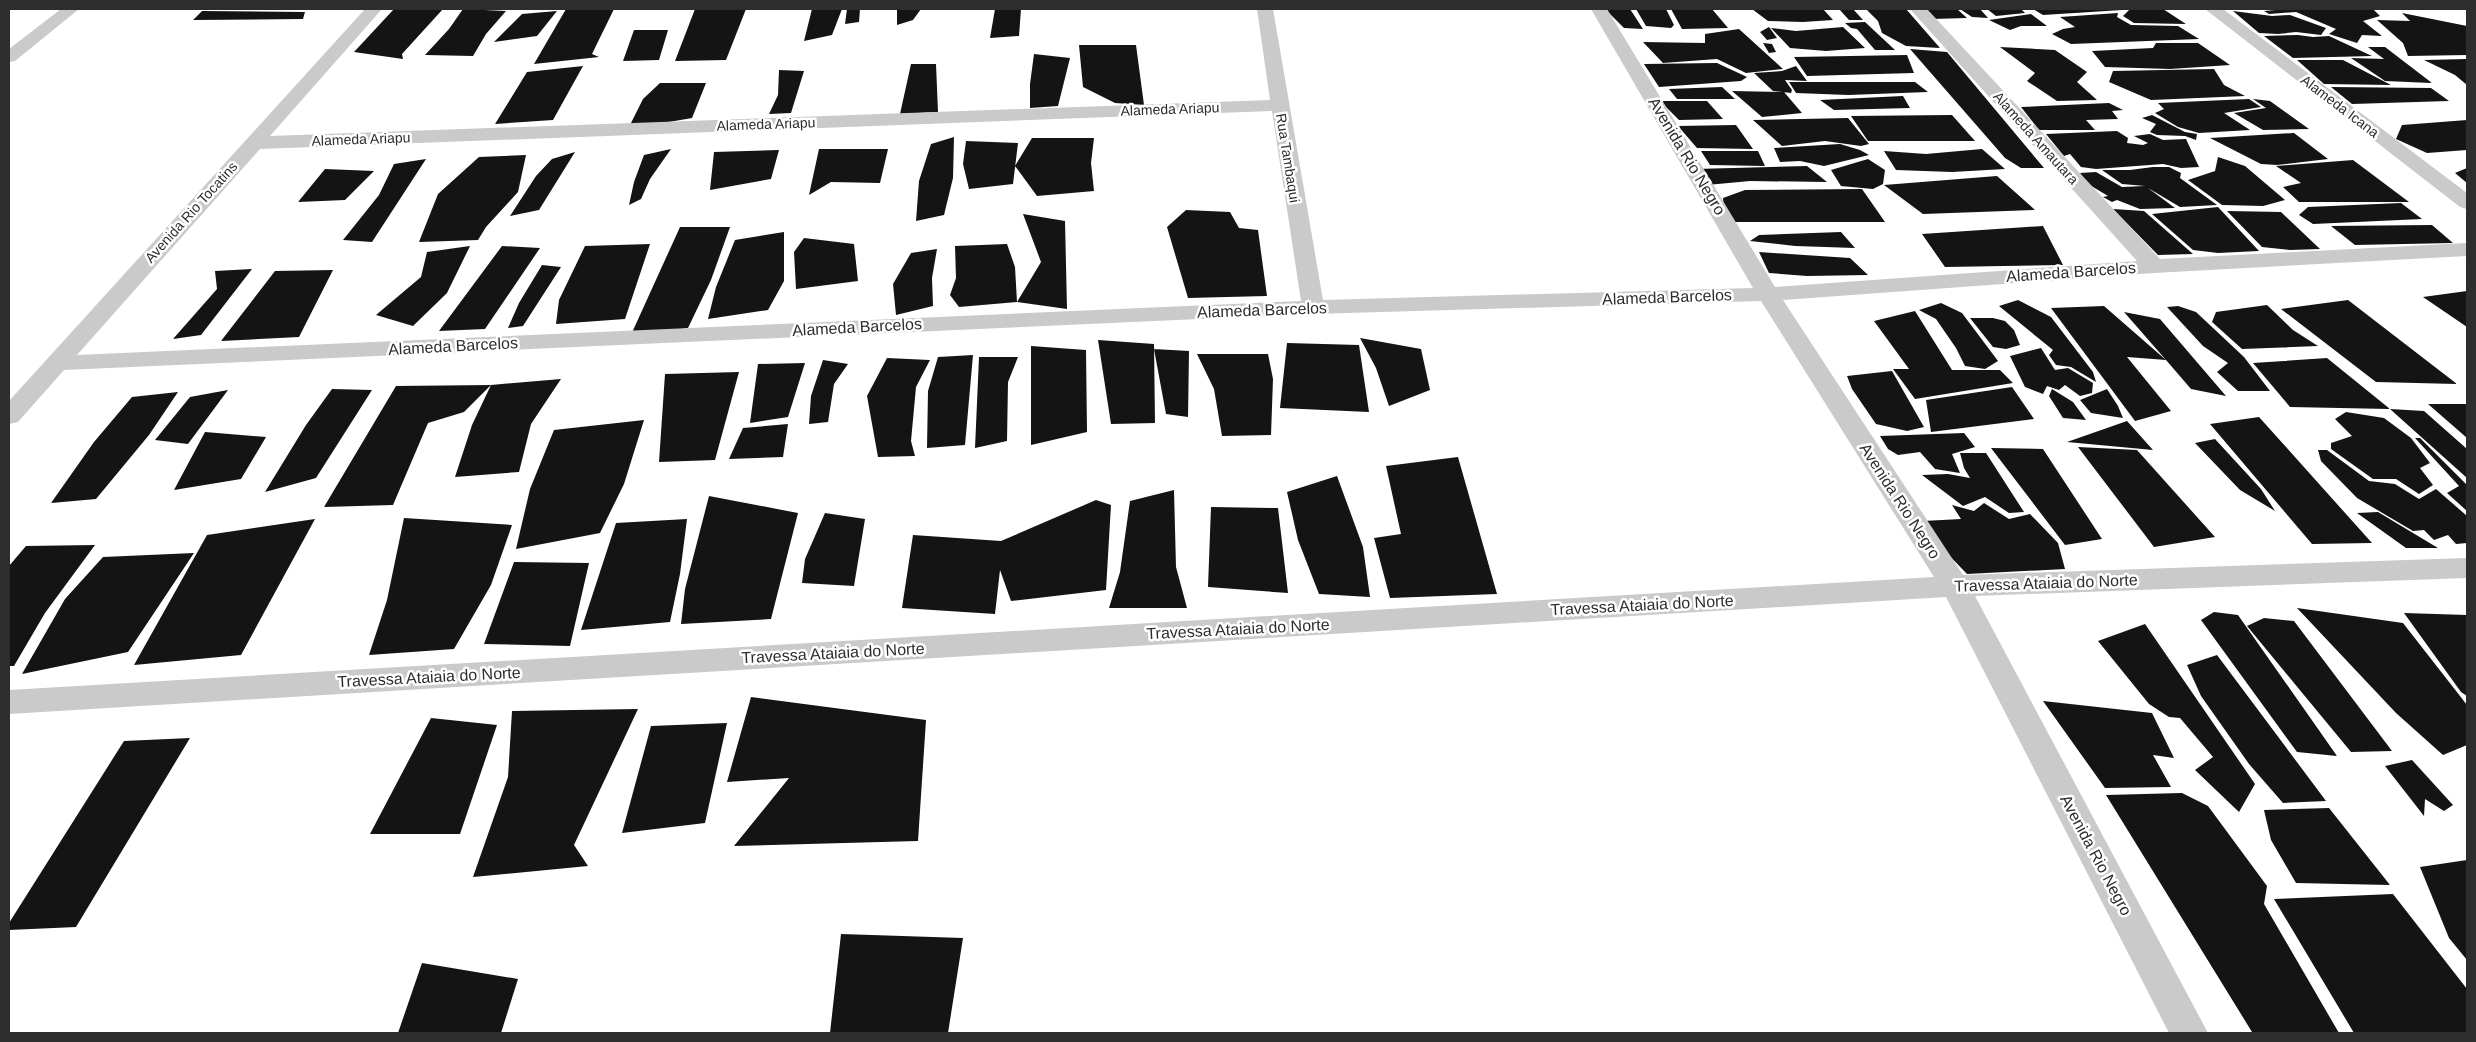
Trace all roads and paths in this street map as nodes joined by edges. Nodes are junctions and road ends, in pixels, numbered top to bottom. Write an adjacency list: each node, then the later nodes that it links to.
1 (70, 9): 7 (street)
2 (374, 9): 9 (street, Avenida Rio Tocatins)
3 (1265, 9): 8 (street, Rua Tambaqui)
4 (1599, 9): 13 (street, Avenida Rio Negro)
5 (1918, 9): 12 (street, Alameda Amautara)
6 (2213, 9): 10 (street, Alameda Icana)
7 (9, 57)
8 (1279, 105): 9 (street, Alameda Ariapu); 14 (street, Rua Tambaqui)
9 (252, 143): 15 (street, Avenida Rio Tocatins)
10 (2467, 203)
11 (2467, 248): 12 (street, Alameda Barcelos)
12 (2154, 266): 13 (street, Alameda Barcelos)
13 (1768, 294): 14 (street, Alameda Barcelos); 18 (street, Avenida Rio Negro)
14 (1313, 307): 15 (street, Alameda Barcelos)
15 (56, 363): 16 (street, Avenida Rio Tocatins)
16 (9, 416)
17 (2467, 568): 18 (street, Travessa Ataiaia do Norte)
18 (1955, 586): 19 (street, Travessa Ataiaia do Norte); 20 (street, Avenida Rio Negro)
19 (9, 702)
20 (2189, 1033)

